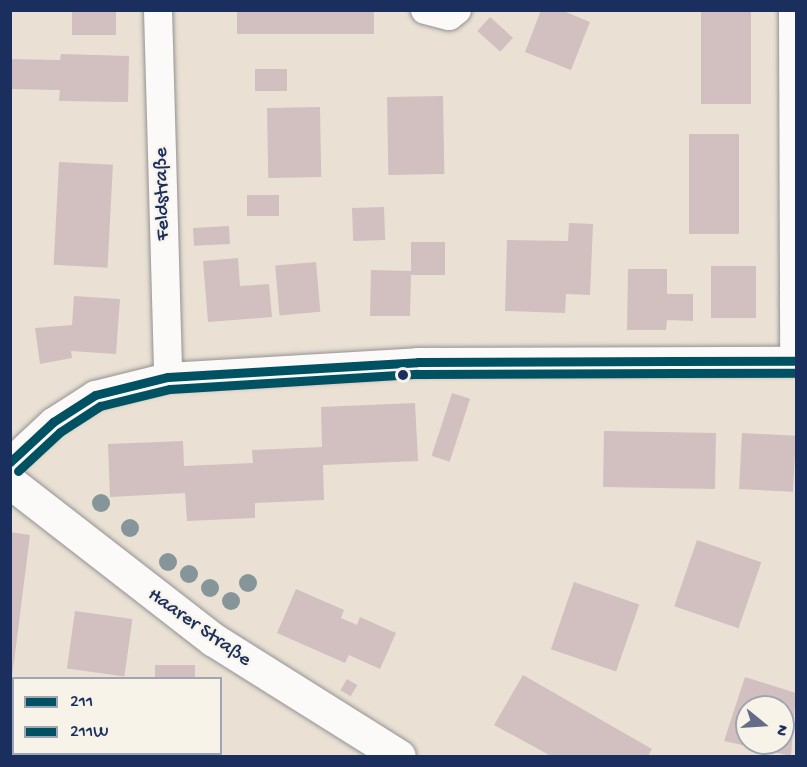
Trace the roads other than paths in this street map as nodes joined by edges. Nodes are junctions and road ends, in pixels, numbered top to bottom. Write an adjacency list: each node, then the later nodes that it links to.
1 (158, 10): 6 (street, Feldstraße)
2 (425, 10): 3 (street)
3 (456, 10)
4 (793, 10): 5 (street)
5 (795, 360): 6 (street)
6 (168, 377): 7 (street)
7 (10, 462)
8 (10, 482): 9 (main road, Haarer Straße)
9 (399, 756)

